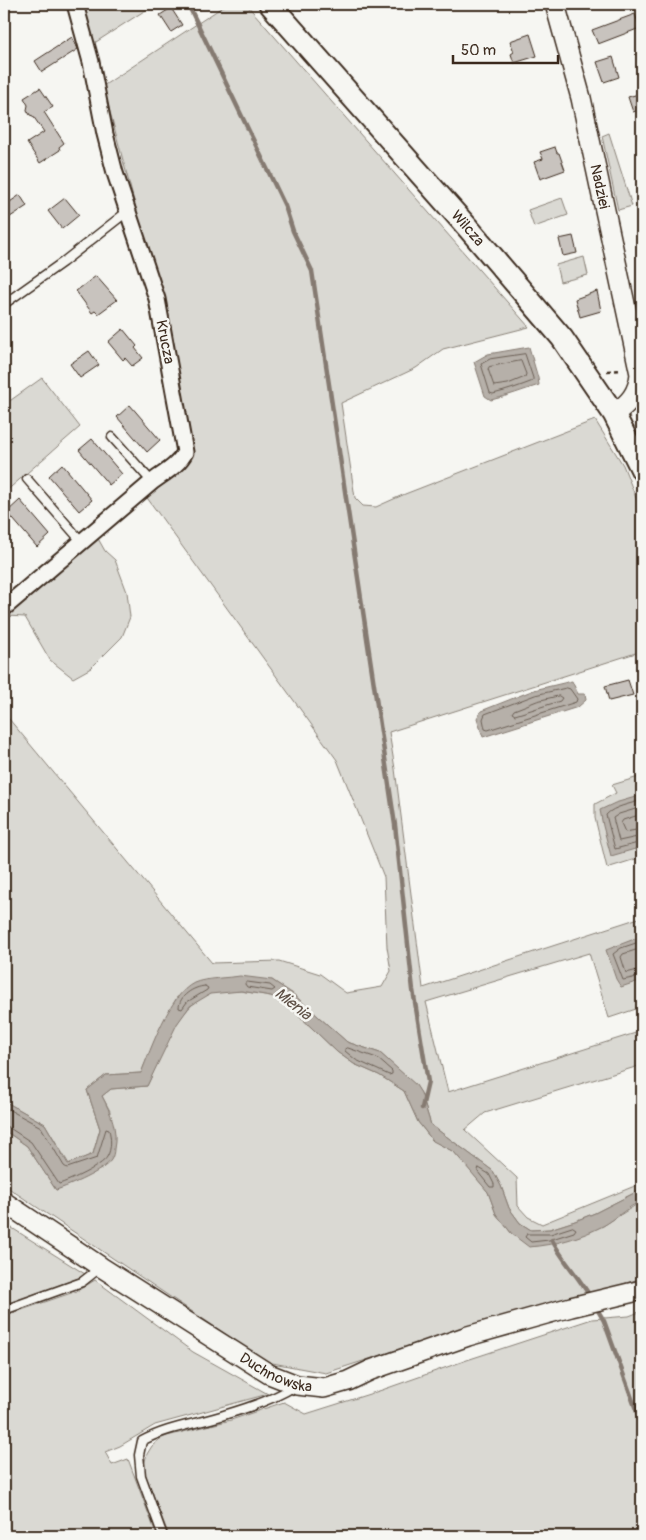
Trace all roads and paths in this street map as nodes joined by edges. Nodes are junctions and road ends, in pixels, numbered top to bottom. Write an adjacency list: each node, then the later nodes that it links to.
1 (75, 4): 4 (street, Krucza)
2 (270, 4): 6 (main road, Wilcza)
3 (555, 4): 6 (street, Nadziei)
4 (128, 211): 5 (lane); 10 (street, Krucza)
5 (4, 304)
6 (614, 414): 8 (main road, Wilcza)
7 (112, 437): 10 (lane)
8 (642, 470)
9 (27, 480): 11 (lane)
10 (152, 482): 11 (street, Krucza)
11 (82, 542): 12 (street, Krucza)
12 (4, 608)
13 (4, 1202): 14 (street, Duchnowska)
14 (101, 1267): 16 (lane); 17 (street, Duchnowska)
15 (642, 1290): 17 (street, Duchnowska)
16 (4, 1310)
17 (297, 1385): 18 (lane)
18 (163, 1536)

